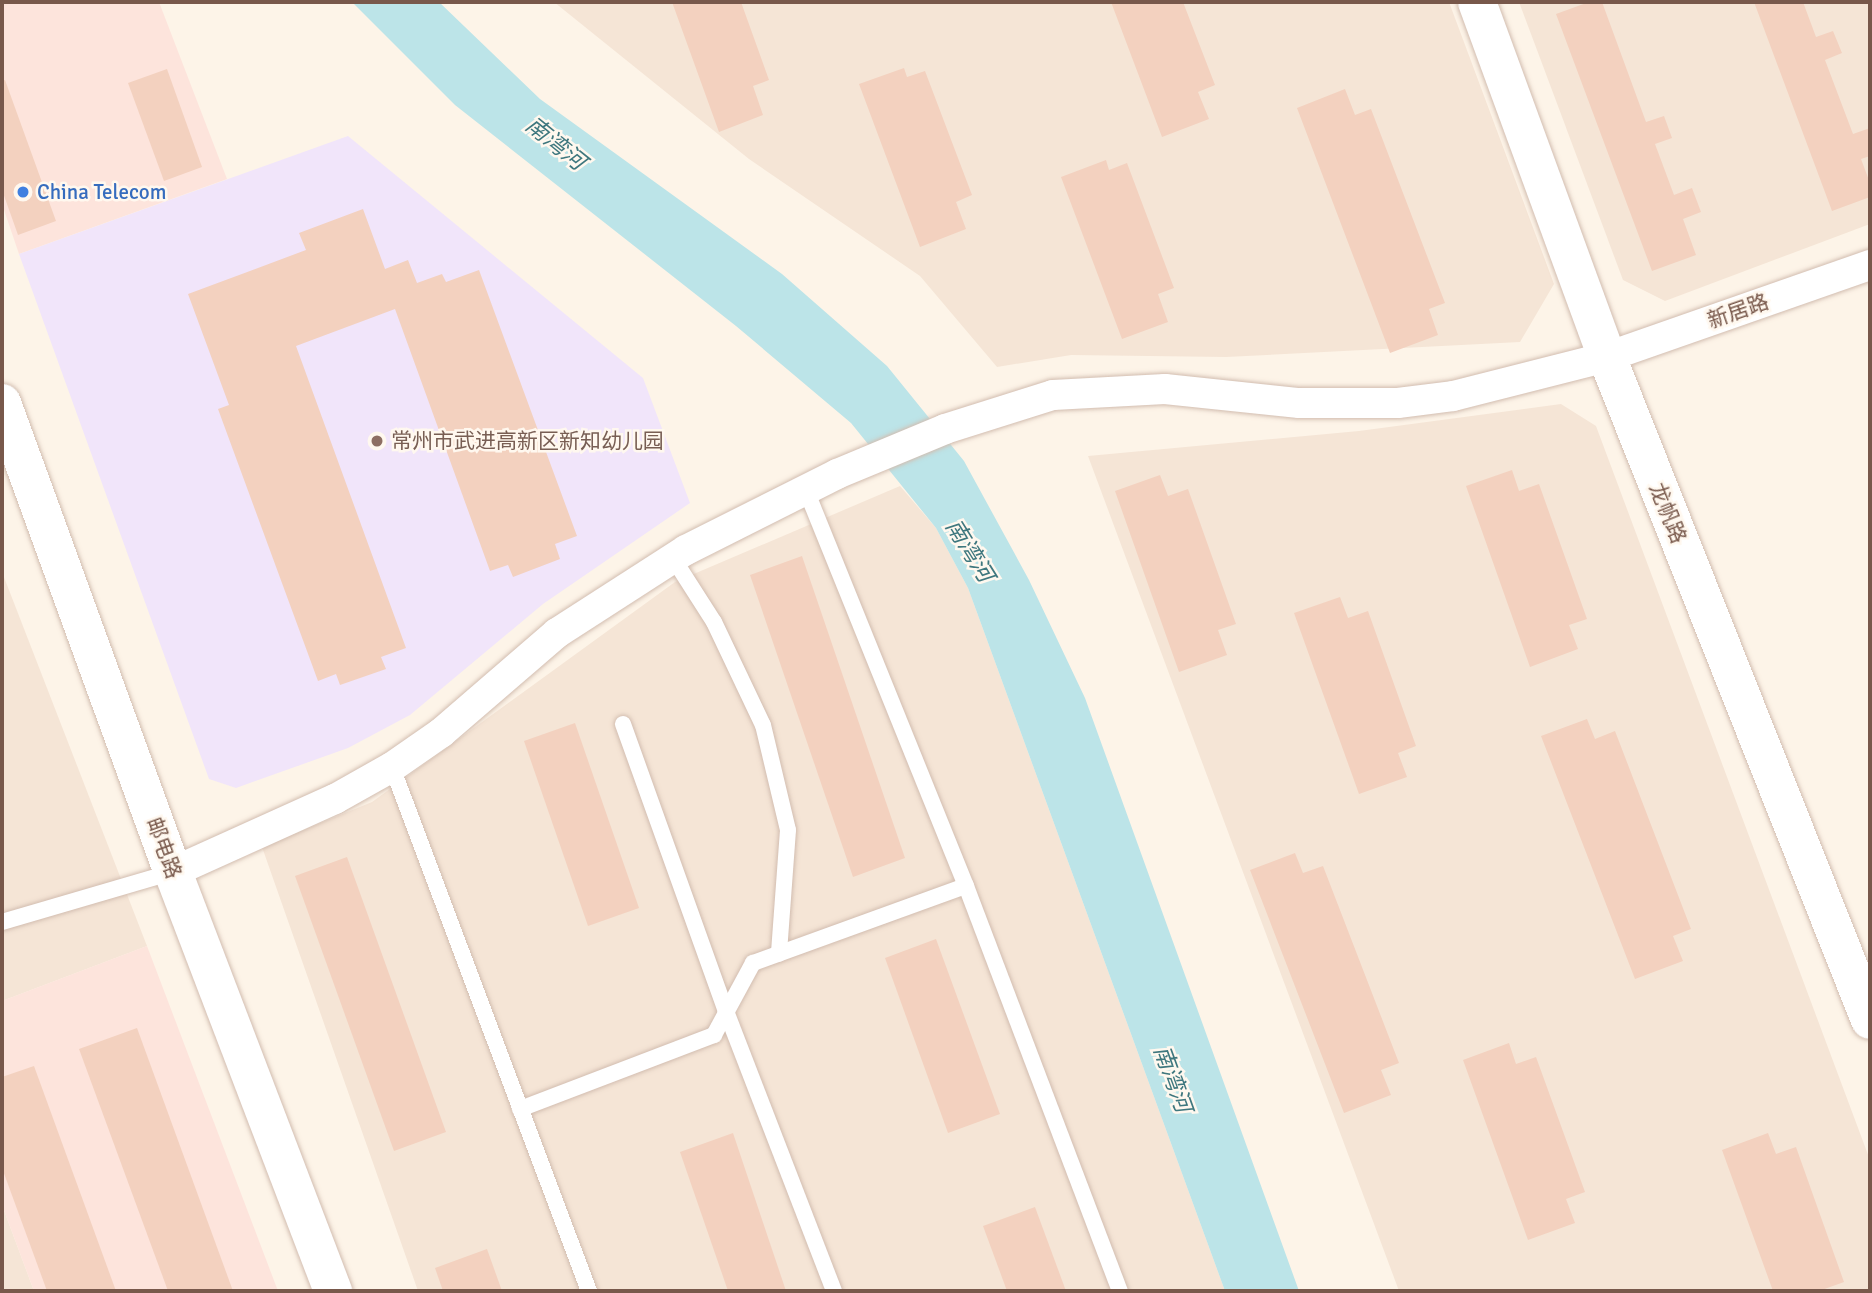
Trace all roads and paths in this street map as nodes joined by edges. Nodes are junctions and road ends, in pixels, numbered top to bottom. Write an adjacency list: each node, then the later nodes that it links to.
1 (1477, 2): 3 (street, 龙帆路)
2 (1870, 265): 3 (street, 新居路)
3 (1606, 357): 5 (street, 新居路); 14 (street, 龙帆路)
4 (2, 403): 9 (street, 邮电路)
5 (806, 490): 6 (street, 新居路); 10 (lane)
6 (673, 558): 8 (street, 新居路); 12 (lane)
7 (623, 724): 13 (lane)
8 (392, 766): 9 (street, 新居路); 15 (lane)
9 (173, 872): 11 (lane); 16 (street, 邮电路)
10 (966, 887): 12 (lane); 19 (lane)
11 (2, 922)
12 (779, 954): 13 (lane)
13 (726, 1011): 15 (lane); 18 (lane)
14 (1870, 1020)
15 (520, 1109): 17 (lane)
16 (333, 1291)
17 (589, 1291)
18 (834, 1291)
19 (1121, 1291)

